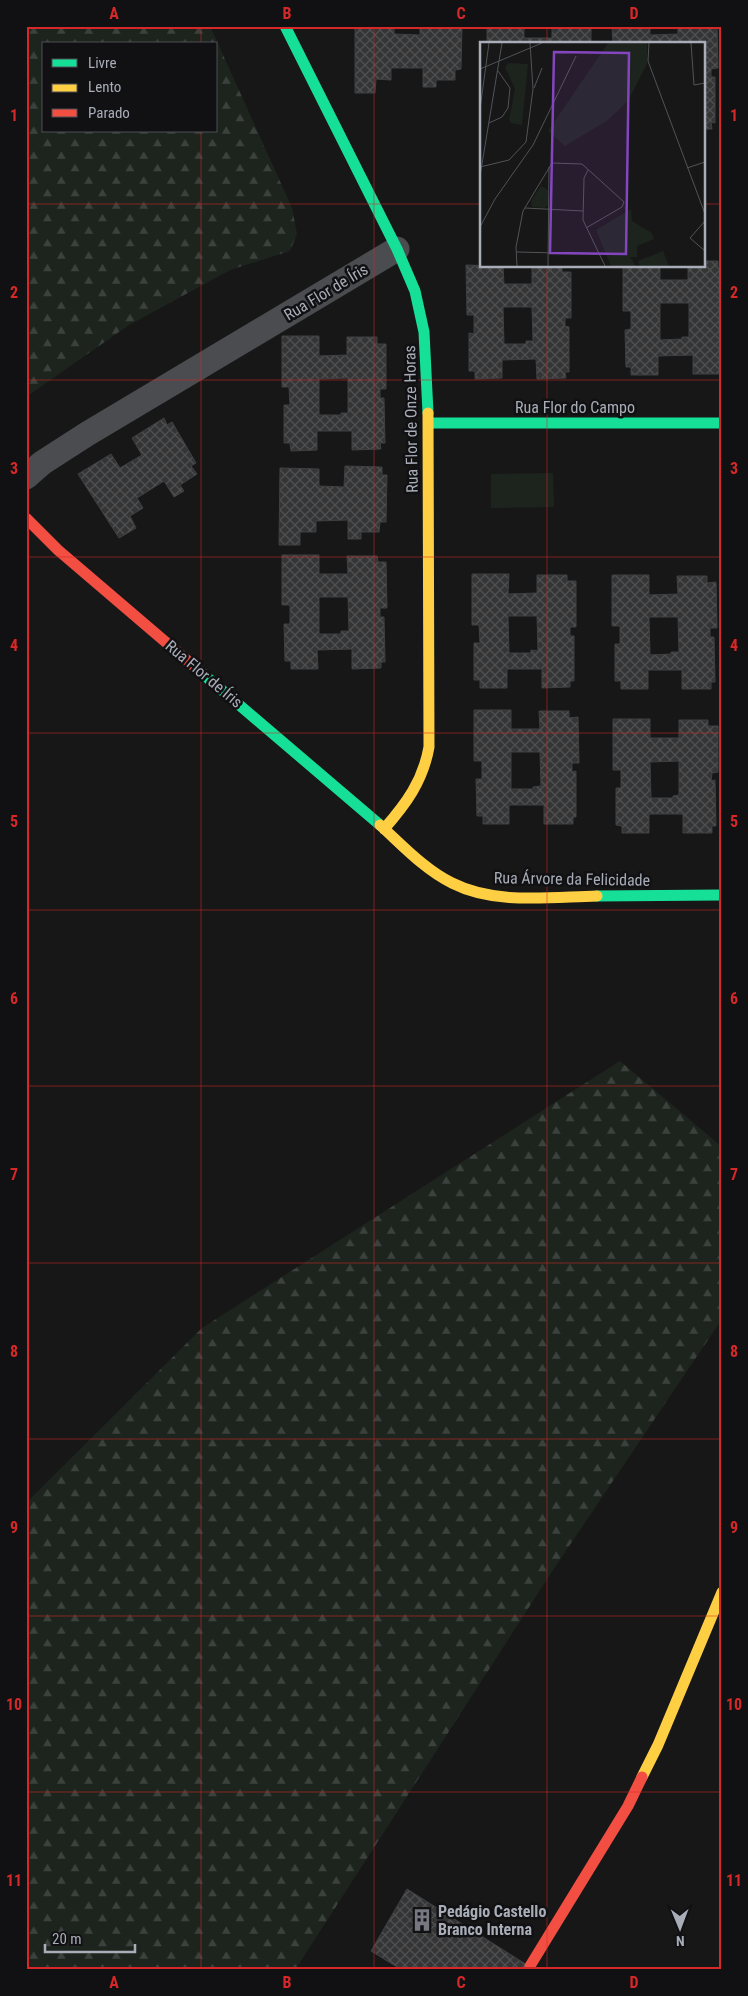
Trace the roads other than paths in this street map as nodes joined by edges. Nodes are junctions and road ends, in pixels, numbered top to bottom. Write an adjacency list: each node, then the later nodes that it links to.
1 (285, 26): 2 (main road, Rua Flor de Onze Horas)
2 (397, 249): 3 (main road, Rua Flor de Onze Horas); 5 (street, Rua Flor de Íris)
3 (429, 423): 4 (main road, Rua Flor do Campo); 7 (main road, Rua Flor de Onze Horas)
4 (722, 423)
5 (26, 477)
6 (26, 518): 7 (main road, Rua Flor de Íris)
7 (384, 829): 8 (main road, Rua Árvore da Felicidade)
8 (722, 895)
9 (722, 1592): 10 (main road)
10 (530, 1966)

